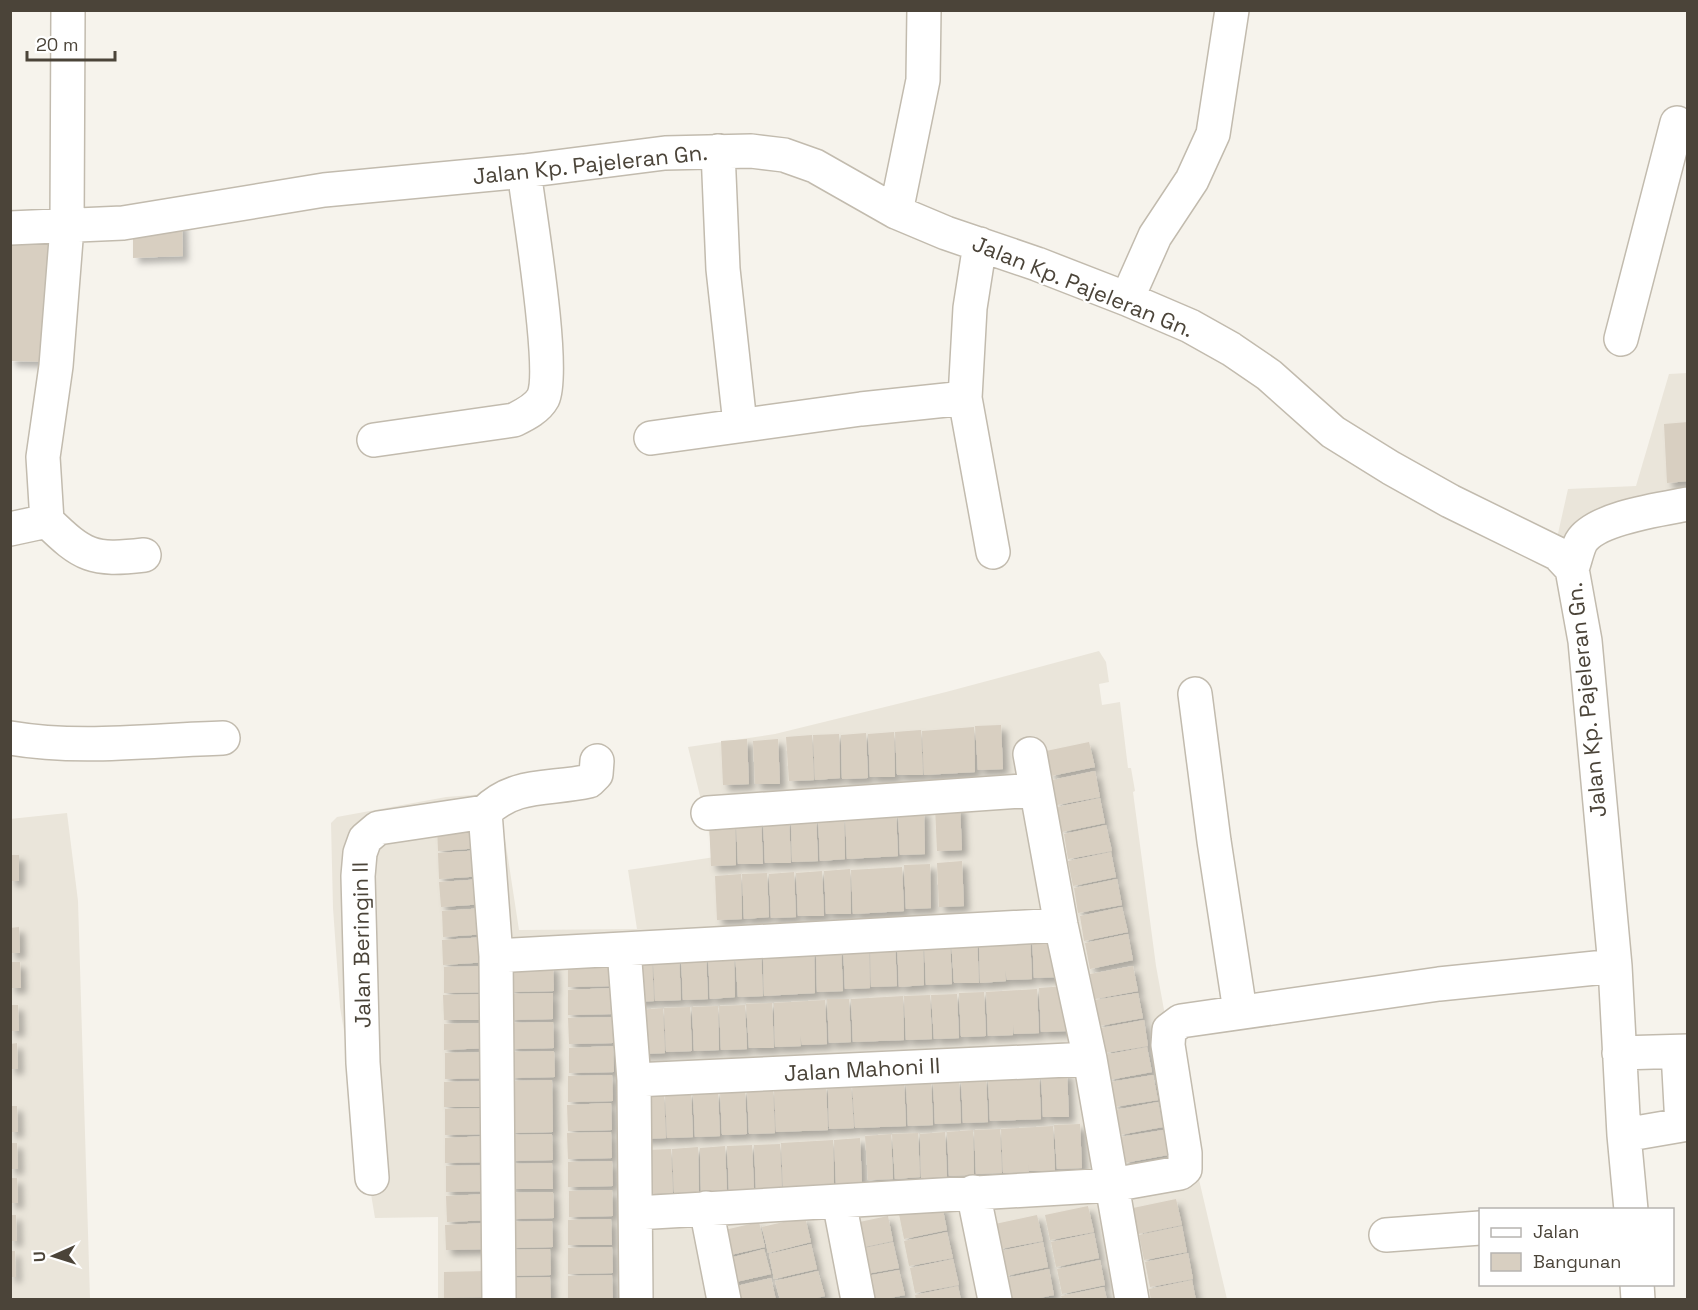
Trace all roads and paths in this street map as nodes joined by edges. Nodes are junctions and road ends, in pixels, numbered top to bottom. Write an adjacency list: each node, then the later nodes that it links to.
1 (73, 10): 4 (street)
2 (924, 10): 8 (street)
3 (1232, 10): 12 (street)
4 (68, 11): 9 (street)
5 (1679, 138): 13 (street)
6 (718, 151): 7 (street, Jalan Kp. Pajeleran Gn.); 8 (street, Jalan Kp. Pajeleran Gn.); 15 (street)
7 (524, 171): 9 (street, Jalan Kp. Pajeleran Gn.); 17 (street)
8 (896, 212): 11 (street, Jalan Kp. Pajeleran Gn.)
9 (67, 226): 10 (street, Jalan Kp. Pajeleran Gn.); 19 (street)
10 (10, 228)
11 (980, 244): 12 (street, Jalan Kp. Pajeleran Gn.); 14 (street)
12 (1127, 299): 23 (street, Jalan Kp. Pajeleran Gn.)
13 (1621, 339)
14 (965, 398): 15 (street); 21 (street)
15 (740, 424): 16 (street)
16 (651, 438)
17 (374, 440)
18 (1688, 504): 23 (street)
19 (46, 521): 20 (street); 22 (street)
20 (10, 529)
21 (993, 552)
22 (144, 555)
23 (1572, 569): 35 (street, Jalan Kp. Pajeleran Gn.)
24 (1195, 694): 36 (street)
25 (10, 738): 26 (street)
26 (224, 738)
27 (1030, 754): 29 (street)
28 (597, 761): 30 (street)
29 (1036, 790): 31 (street); 32 (street)
30 (485, 812): 34 (street); 43 (street, Jalan Beringin II)
31 (708, 813)
32 (1061, 925): 33 (street); 39 (street)
33 (624, 950): 34 (street); 40 (street)
34 (496, 956): 52 (street)
35 (1615, 966): 36 (street); 38 (street, Jalan Kp. Pajeleran Gn.)
36 (1240, 1011): 44 (street)
37 (1683, 1051): 38 (street); 41 (street)
38 (1619, 1053): 42 (street, Jalan Kp. Pajeleran Gn.)
39 (1090, 1059): 40 (street, Jalan Mahoni II); 44 (street)
40 (634, 1080): 49 (street)
41 (1685, 1125): 42 (street)
42 (1624, 1135): 48 (street, Jalan Kp. Pajeleran Gn.)
43 (372, 1178)
44 (1112, 1185): 45 (street); 57 (street)
45 (973, 1192): 46 (street); 56 (street)
46 (838, 1201): 47 (street); 55 (street)
47 (706, 1208): 49 (street); 54 (street)
48 (1631, 1208)
49 (636, 1213): 53 (street)
50 (1479, 1228): 51 (street)
51 (1386, 1235)
52 (499, 1299)
53 (636, 1299)
54 (724, 1299)
55 (858, 1299)
56 (995, 1299)
57 (1132, 1299)

